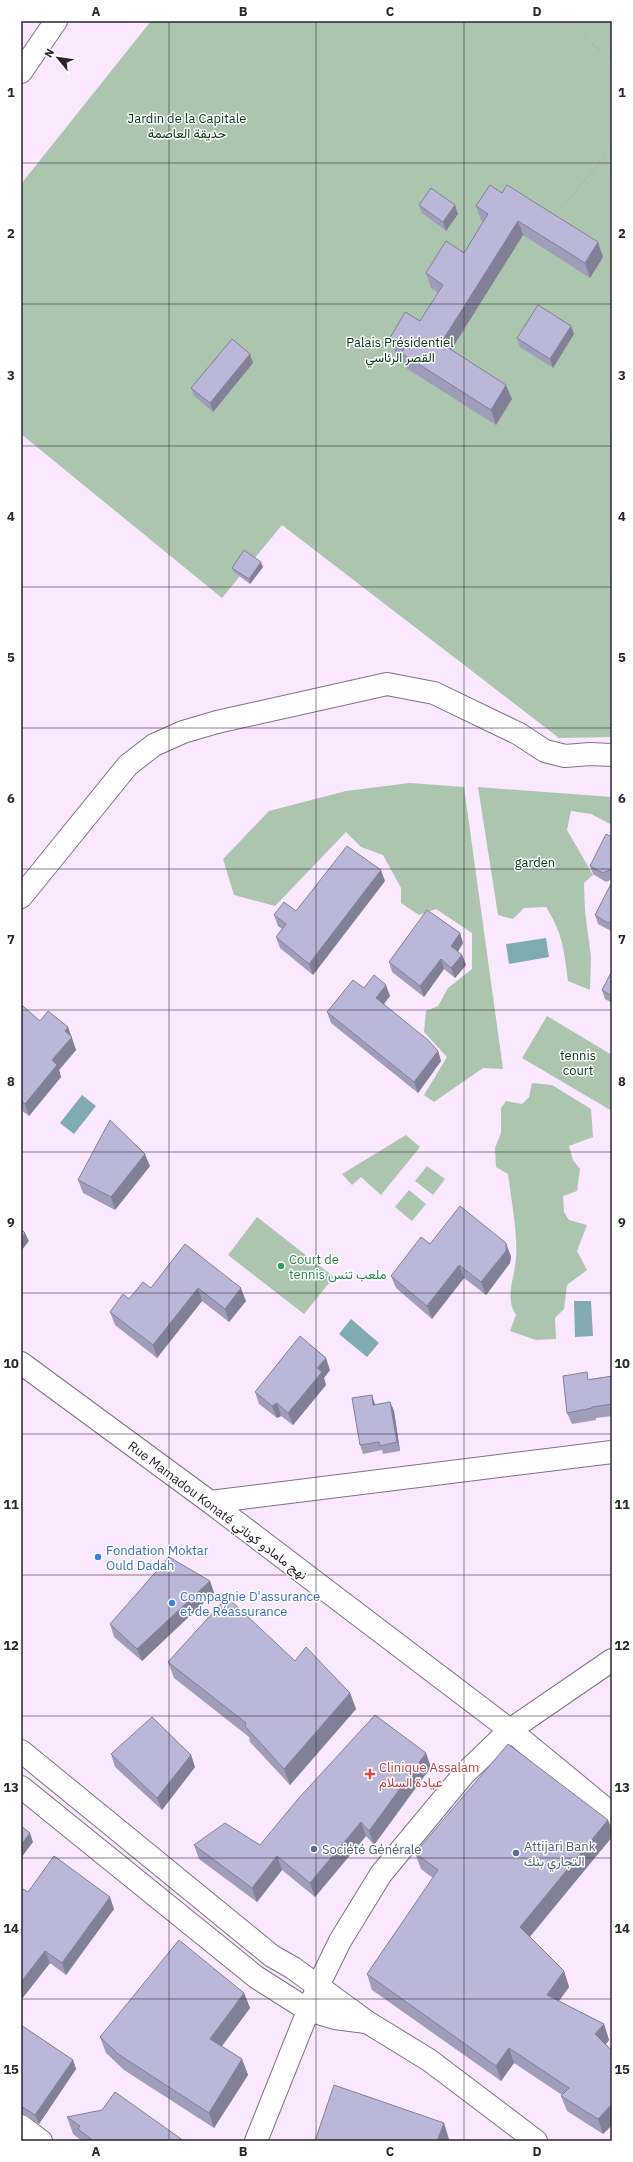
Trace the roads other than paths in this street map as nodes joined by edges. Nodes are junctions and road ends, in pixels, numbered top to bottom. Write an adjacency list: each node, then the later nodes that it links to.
1 (56, 21): 2 (street)
2 (21, 72)
3 (612, 755): 4 (street)
4 (21, 896)
5 (21, 1363): 7 (street, Rue Mamadou Konaté نهج مامادو كوناتي)
6 (612, 1452): 7 (street)
7 (210, 1502): 9 (street, Rue Mamadou Konaté نهج مامادو كوناتي)
8 (612, 1660): 9 (street)
9 (510, 1730): 12 (street, Rue Mamadou Konaté نهج مامادو كوناتي); 13 (street)
10 (21, 1751): 13 (street)
11 (21, 1787): 14 (street)
12 (612, 1814)
13 (318, 1986): 14 (street); 15 (street)
14 (308, 2010): 15 (street); 18 (street)
15 (367, 2022): 19 (street)
16 (21, 2126): 17 (street)
17 (41, 2141)
18 (256, 2141)
19 (536, 2141)

